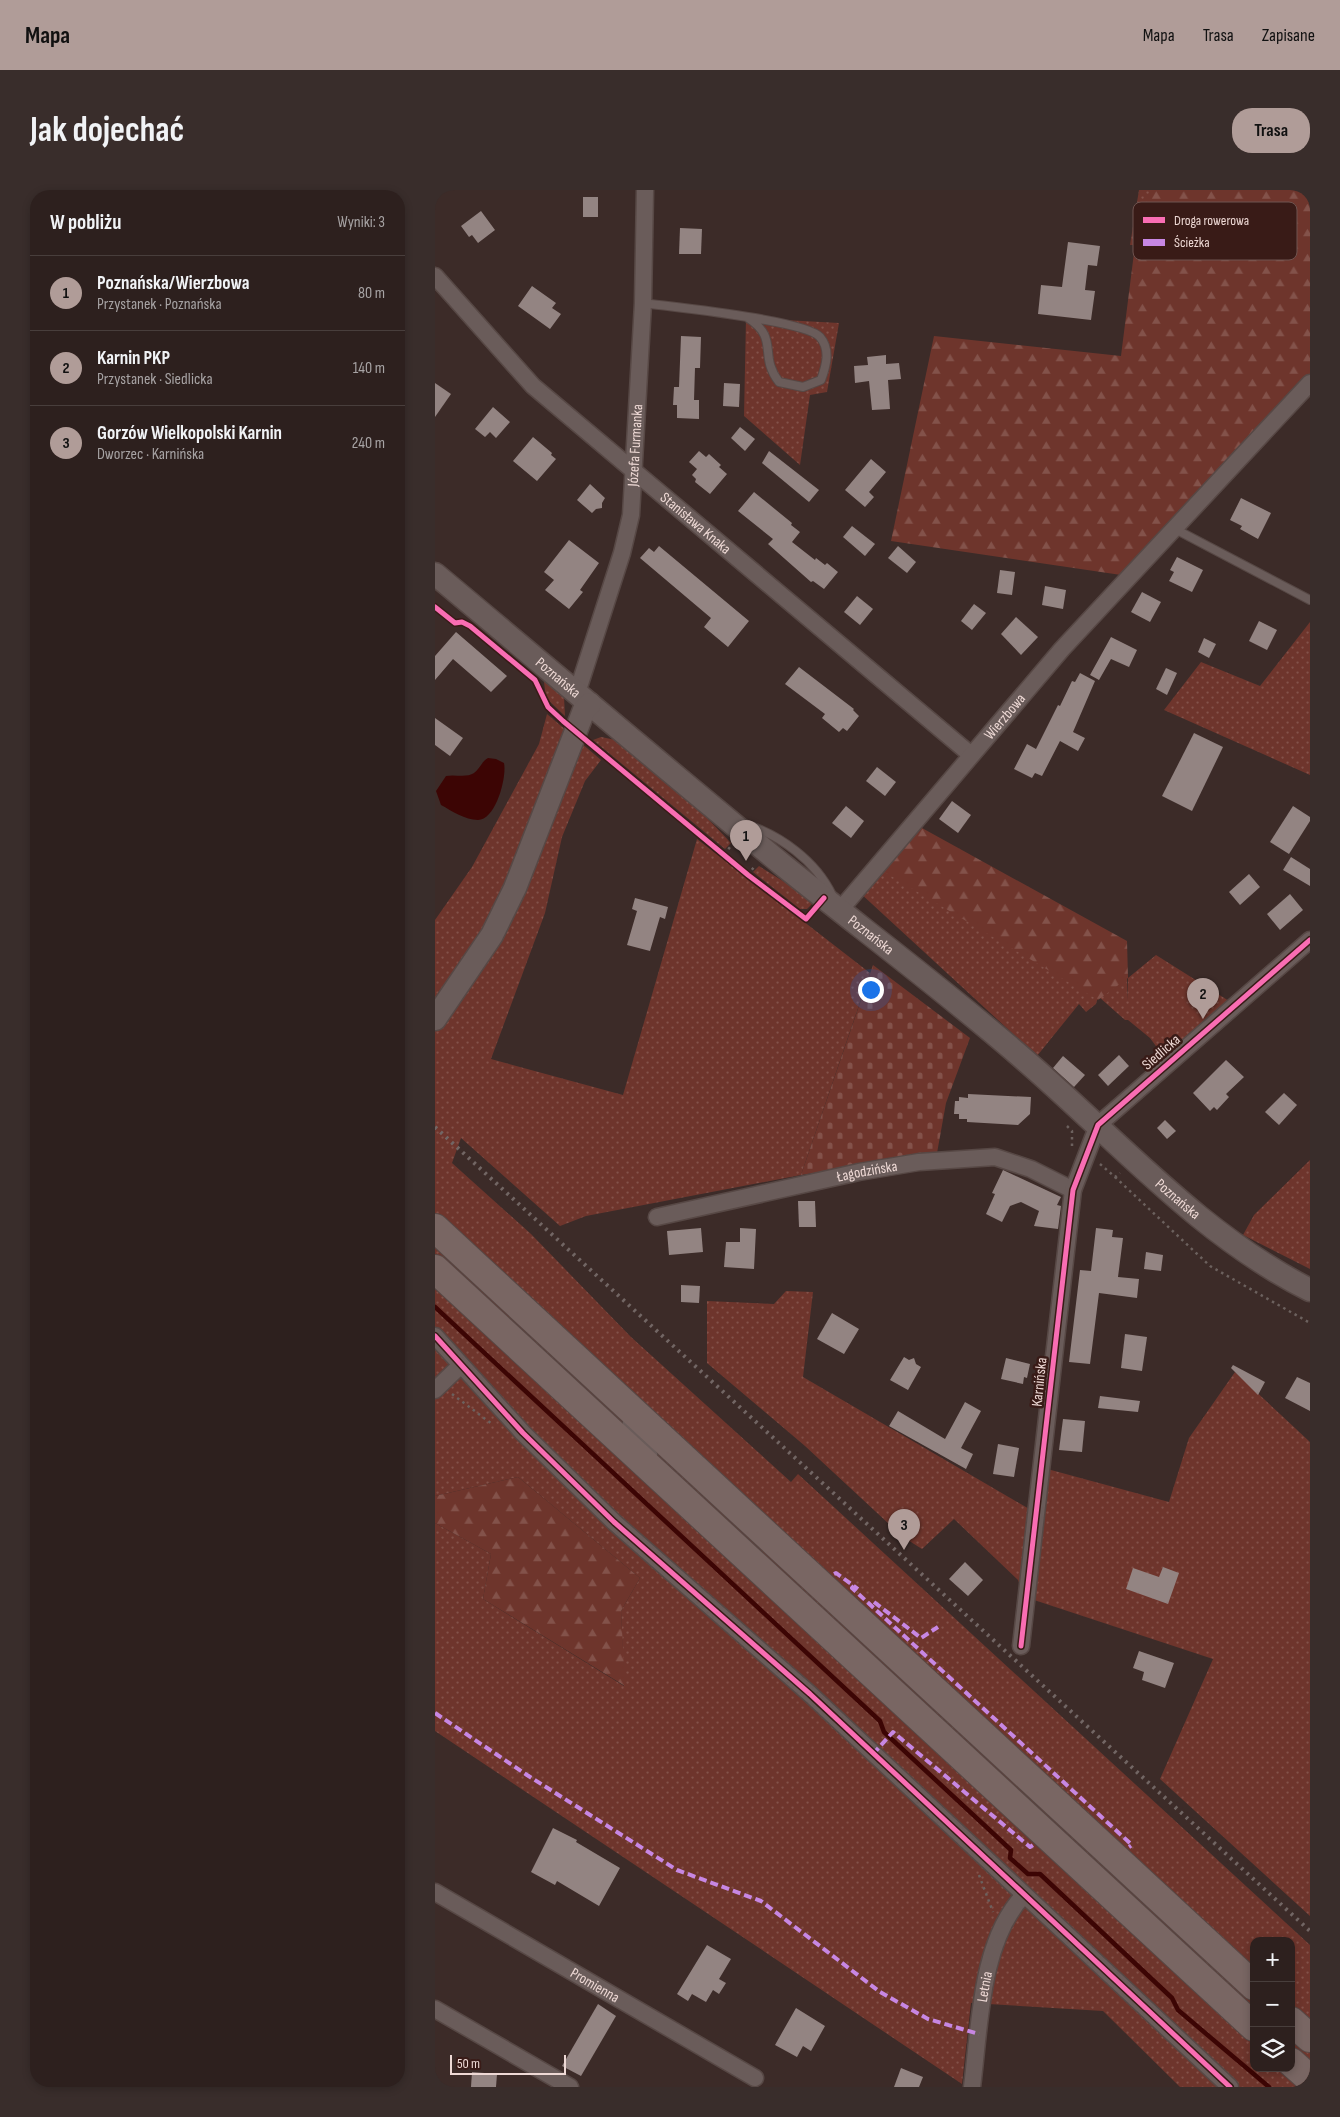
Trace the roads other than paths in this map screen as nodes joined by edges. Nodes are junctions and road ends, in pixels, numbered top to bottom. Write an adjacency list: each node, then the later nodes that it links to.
1 (645, 190): 3 (street, Józefa Furmanka)
2 (435, 276): 6 (street, Stanisława Knaka)
3 (643, 303): 4 (lane); 6 (street, Józefa Furmanka)
4 (748, 318): 4 (lane)
5 (1310, 383): 7 (street, Wierzbowa)
6 (634, 472): 10 (street, Józefa Furmanka); 11 (street, Stanisława Knaka)
7 (1175, 529): 9 (lane); 11 (street, Wierzbowa)
8 (435, 574): 10 (main road, Poznańska)
9 (1310, 600)
10 (584, 698): 12 (main road, Poznańska); 14 (main road)
11 (970, 754): 12 (street, Wierzbowa)
12 (840, 910): 15 (main road, Poznańska)
13 (1310, 940): 15 (street, Siedlicka)
14 (435, 1020)
15 (1098, 1125): 16 (street, Karnińska); 20 (main road, Poznańska)
16 (1073, 1190): 17 (street, Łagodzińska); 36 (street, Karnińska)
17 (657, 1217)
18 (435, 1228): 22 (highway)
19 (435, 1269): 24 (highway)
20 (1310, 1290)
21 (435, 1336): 23 (street)
22 (562, 1347): 26 (lane); 34 (highway)
23 (461, 1366): 25 (street); 38 (street)
24 (543, 1369): 28 (lane); 35 (highway)
25 (435, 1390)
26 (606, 1398)
27 (619, 1413): 30 (lane)
28 (605, 1414)
29 (620, 1426): 30 (lane)
30 (643, 1442): 31 (lane)
31 (658, 1455)
32 (683, 1470): 34 (lane)
33 (675, 1480): 35 (lane)
34 (746, 1515): 39 (highway)
35 (725, 1539): 41 (highway)
36 (1021, 1646)
37 (435, 1892): 45 (street, Promienna)
38 (1024, 1895): 48 (street, Letnia); 49 (street)
39 (1250, 1982)
40 (435, 2009): 47 (street)
41 (1250, 2023)
42 (1295, 2025): 43 (highway)
43 (1310, 2038)
44 (1295, 2066): 46 (highway)
45 (755, 2078)
46 (1310, 2079)
47 (570, 2087)
48 (972, 2087)
49 (1230, 2087)

